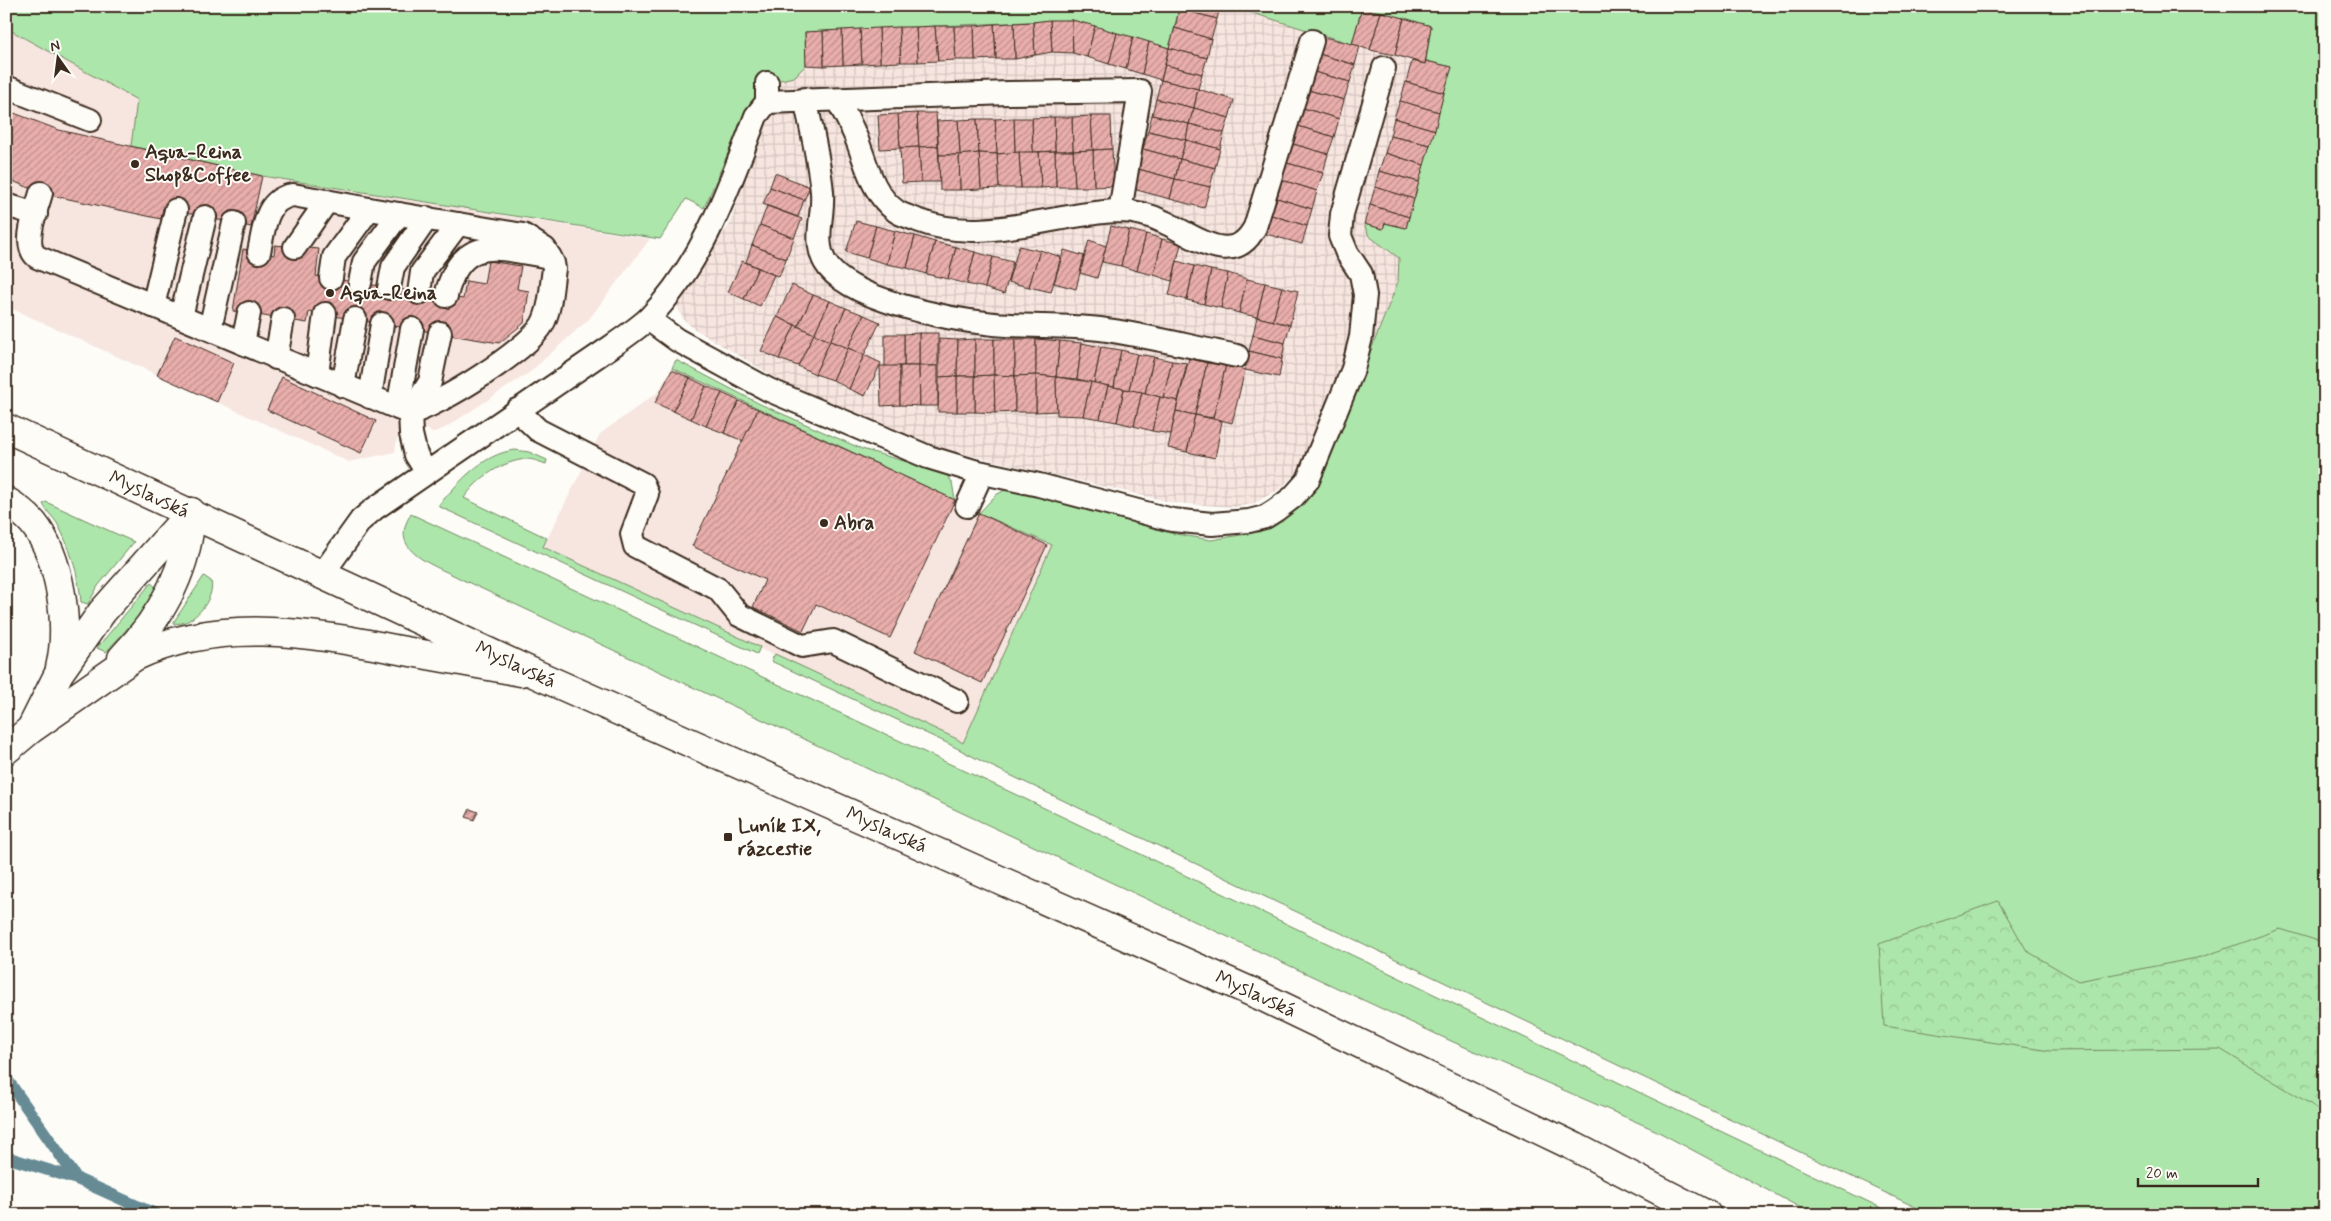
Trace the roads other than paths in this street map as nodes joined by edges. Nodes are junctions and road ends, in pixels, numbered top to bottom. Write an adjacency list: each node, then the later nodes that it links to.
1 (1312, 41): 11 (lane)
2 (1384, 68): 46 (lane)
3 (6, 87): 6 (lane)
4 (805, 99): 5 (lane); 29 (lane); 37 (lane)
5 (838, 101): 11 (lane); 11 (lane)
6 (90, 120)
7 (327, 201): 9 (lane); 17 (lane); 18 (lane)
8 (6, 206): 25 (lane)
9 (369, 209): 12 (lane); 20 (lane)
10 (176, 210): 25 (lane)
11 (1120, 211)
12 (399, 214): 14 (lane); 21 (lane)
13 (204, 217): 28 (lane)
14 (427, 218): 16 (lane); 22 (lane)
15 (234, 223): 34 (lane)
16 (458, 224): 19 (lane); 23 (lane)
17 (295, 247)
18 (259, 252)
19 (550, 257): 24 (lane); 43 (lane)
20 (331, 278)
21 (360, 283)
22 (389, 288)
23 (418, 293)
24 (446, 296)
25 (154, 306): 28 (lane)
26 (248, 313): 36 (lane)
27 (325, 314): 39 (lane)
28 (181, 317): 34 (lane)
29 (648, 318): 42 (lane); 46 (lane)
30 (283, 319): 38 (lane)
31 (355, 320): 40 (lane)
32 (382, 324): 41 (lane)
33 (412, 328): 43 (lane)
34 (210, 330): 36 (lane)
35 (440, 333): 43 (lane)
36 (243, 343): 38 (lane)
37 (1237, 356)
38 (276, 358): 39 (lane)
39 (317, 374): 40 (lane)
40 (344, 386): 41 (lane)
41 (370, 397): 43 (lane)
42 (518, 410): 45 (lane); 54 (lane)
43 (404, 411): 45 (lane)
44 (6, 428): 49 (street, Myslavská)
45 (426, 471): 50 (lane)
46 (982, 473): 48 (lane)
47 (6, 501): 51 (street)
48 (967, 506)
49 (191, 512): 50 (street, Myslavská); 51 (street); 52 (street)
50 (323, 574): 53 (street, Myslavská)
51 (59, 673): 55 (street)
52 (105, 675): 53 (street); 55 (street)
53 (540, 676): 57 (street, Myslavská)
54 (957, 701)
55 (31, 729): 56 (street)
56 (6, 750)
57 (1707, 1215)

